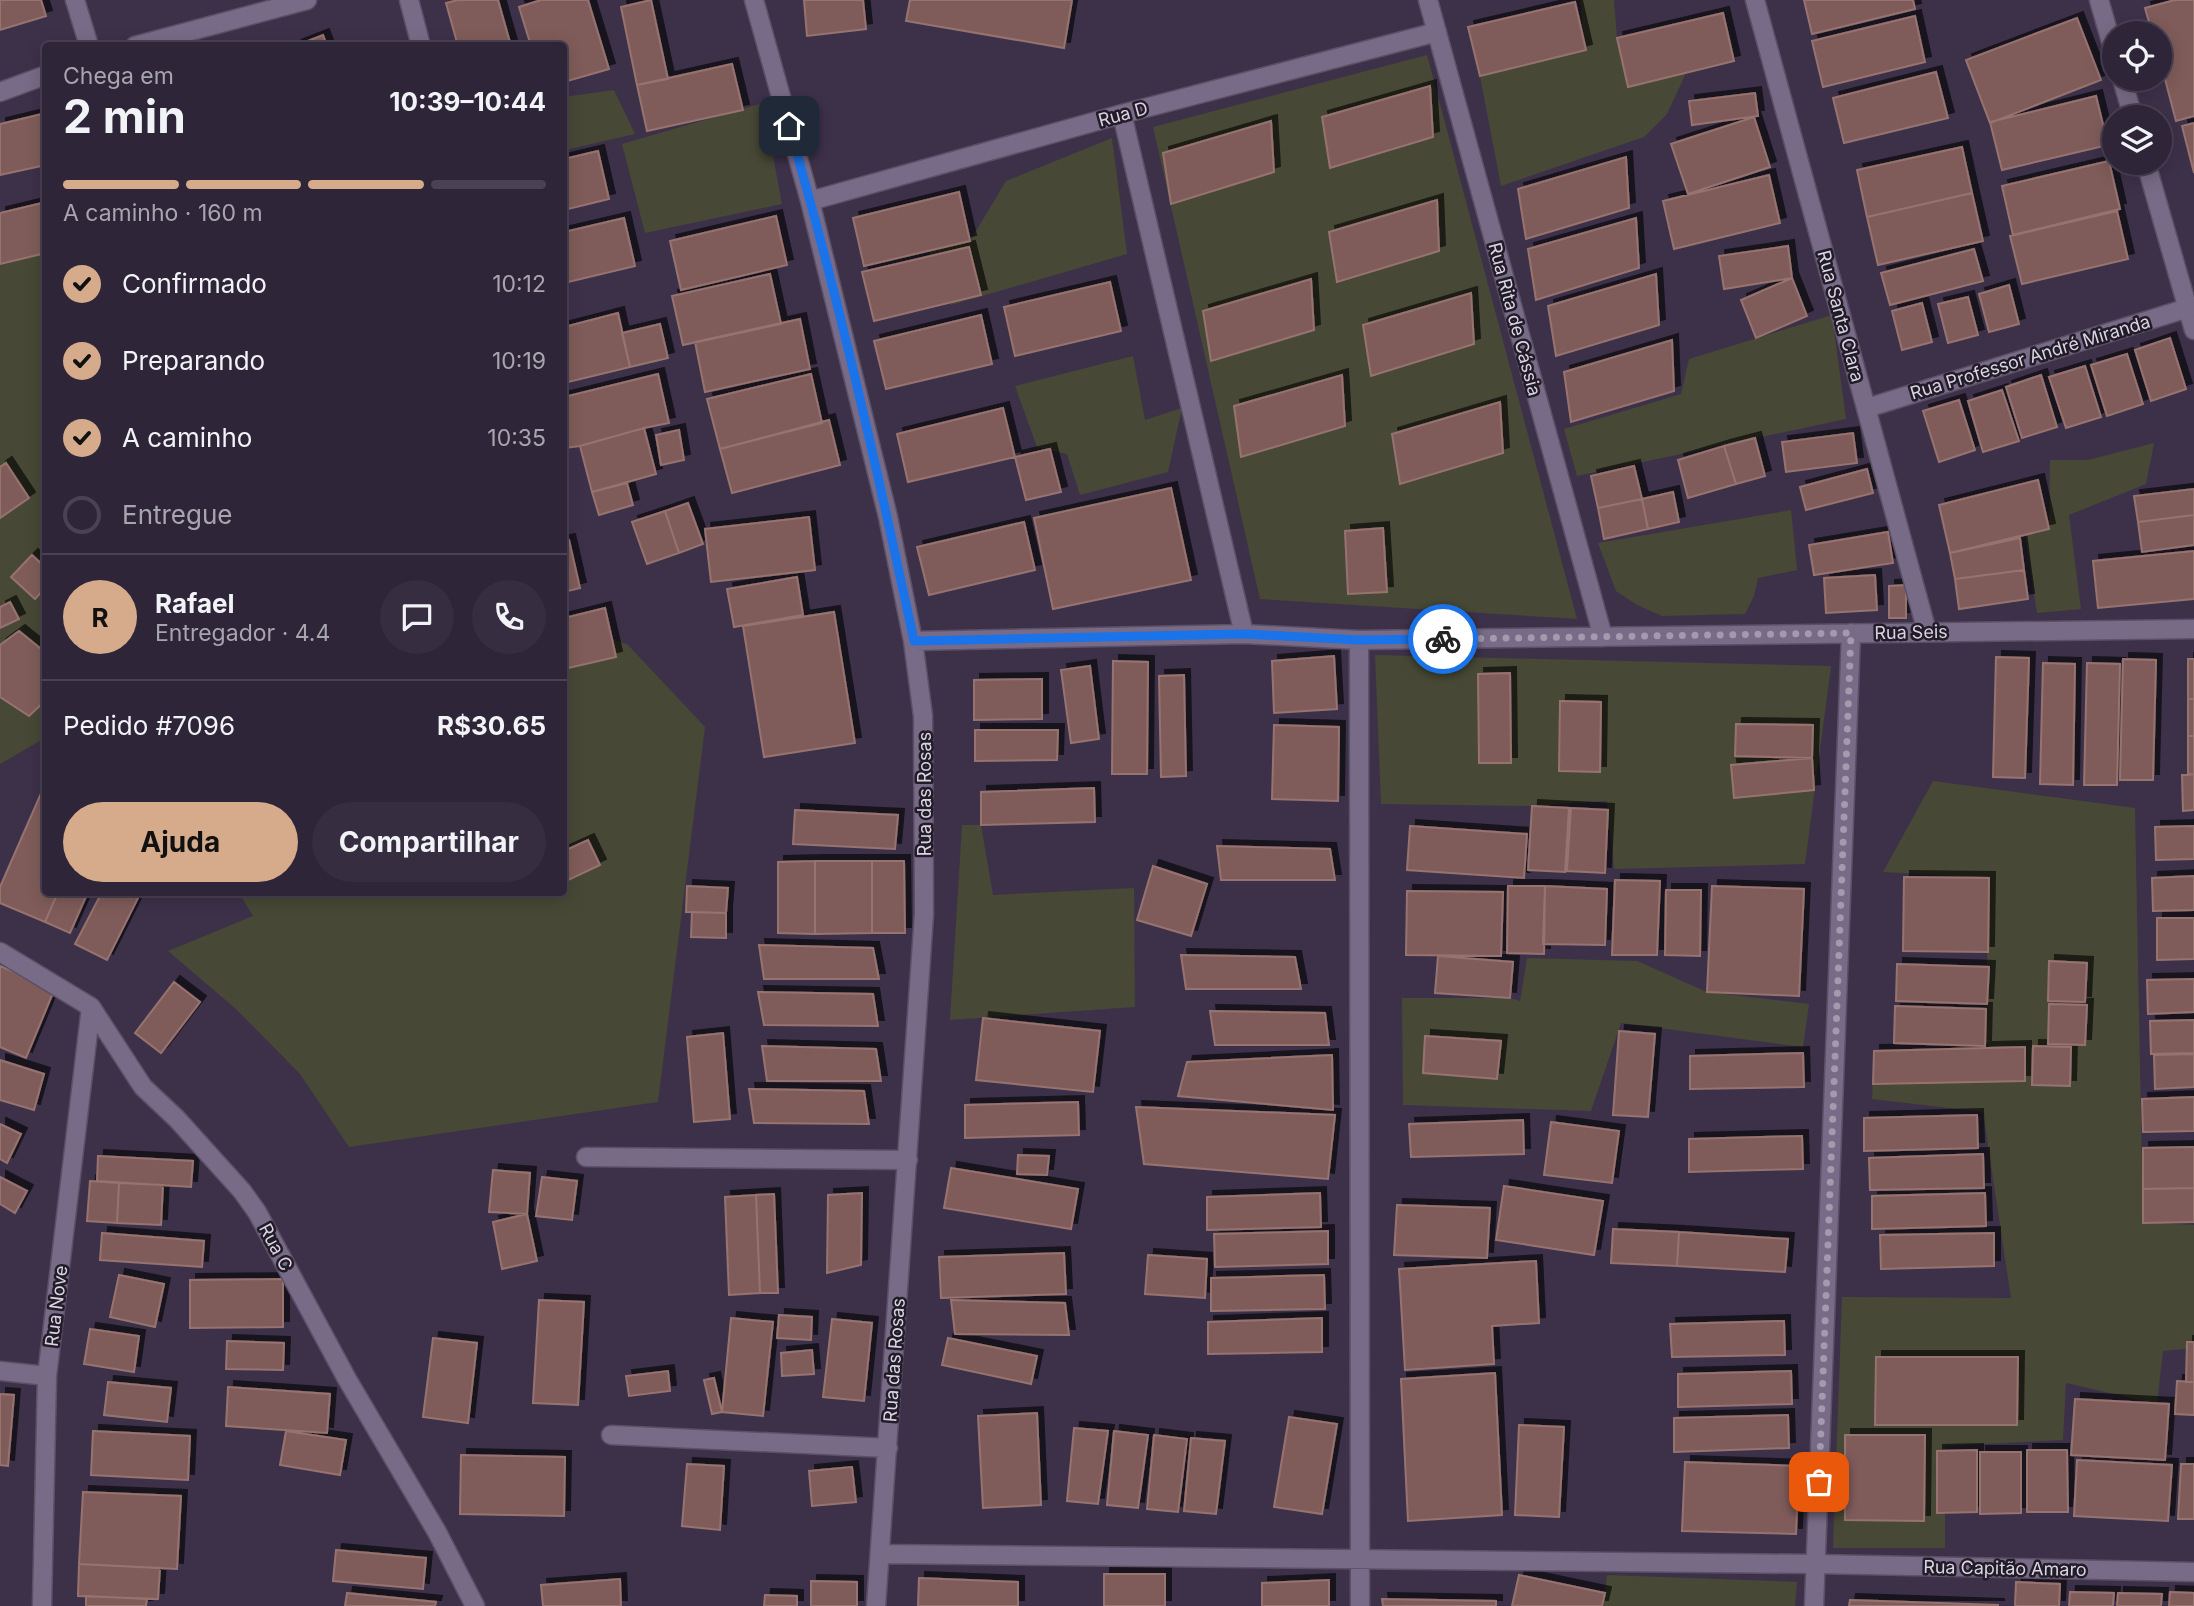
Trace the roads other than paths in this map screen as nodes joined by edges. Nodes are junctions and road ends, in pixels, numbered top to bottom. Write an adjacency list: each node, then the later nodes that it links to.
1 (75, 0): 10 (street)
2 (307, 0): 11 (street)
3 (409, 0): 12 (street)
4 (754, 0): 17 (street, Rua das Rosas)
5 (1428, 0): 9 (street, Rua Rita de Cássia)
6 (1755, 0): 20 (street, Rua Santa Clara)
7 (2099, 0): 8 (street)
8 (2105, 21)
9 (1437, 32): 15 (street, Rua D); 25 (street, Rua Rita de Cássia)
10 (88, 42)
11 (150, 42)
12 (420, 42)
13 (42, 76): 14 (street)
14 (0, 92)
15 (1122, 114): 17 (street, Rua D); 24 (street)
16 (2150, 175): 18 (street)
17 (810, 201): 27 (street, Rua das Rosas)
18 (2191, 307): 19 (street); 20 (street, Rua Professor André Miranda)
19 (2194, 330)
20 (1867, 408): 22 (street, Rua Santa Clara)
21 (2194, 629): 22 (street, Rua Seis)
22 (1927, 632): 23 (street, Rua Seis)
23 (1851, 633): 25 (street, Rua Seis); 38 (street)
24 (1244, 634): 26 (street, Rua Seis); 27 (street, Rua Seis)
25 (1603, 637): 26 (street, Rua Seis)
26 (1359, 640): 37 (street)
27 (914, 641): 31 (street, Rua das Rosas)
28 (0, 952): 29 (street, Rua C)
29 (91, 1007): 33 (street, Rua Nove); 41 (street, Rua C)
30 (586, 1157): 31 (street)
31 (908, 1160): 35 (street, Rua das Rosas)
32 (0, 1371): 33 (street)
33 (47, 1376): 40 (street, Rua Nove)
34 (611, 1435): 35 (street)
35 (888, 1448): 36 (street, Rua das Rosas)
36 (880, 1554): 37 (street, Rua Capitão Amaro); 42 (street, Rua das Rosas)
37 (1360, 1560): 38 (street, Rua Capitão Amaro); 43 (street)
38 (1815, 1564): 39 (street, Rua Capitão Amaro); 44 (street)
39 (2194, 1572)
40 (42, 1606)
41 (475, 1606)
42 (876, 1606)
43 (1360, 1606)
44 (1814, 1606)

